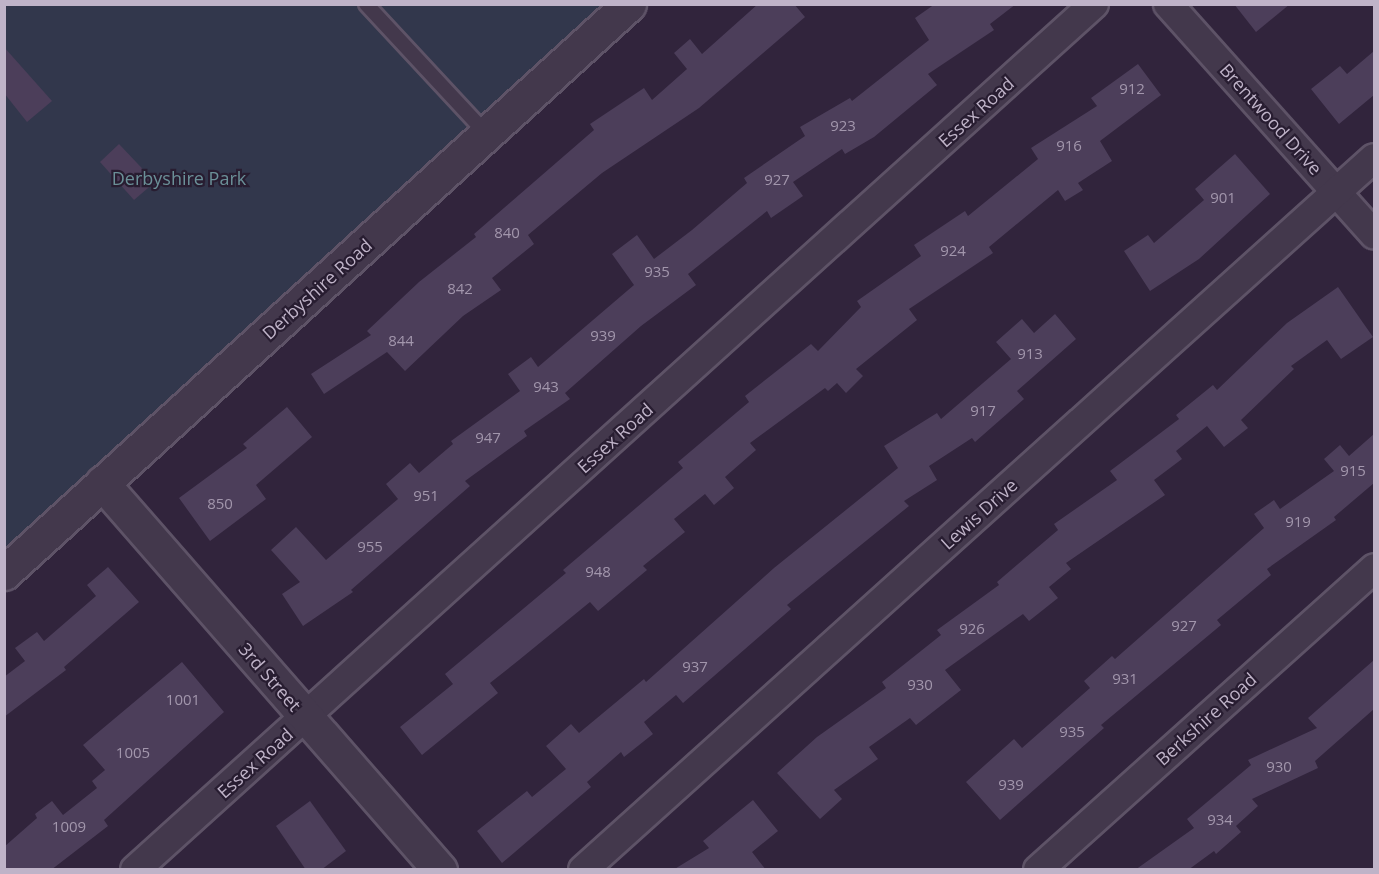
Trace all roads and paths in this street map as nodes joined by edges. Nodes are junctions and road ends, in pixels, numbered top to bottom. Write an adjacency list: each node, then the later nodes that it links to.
1 (366, 4): 5 (lane)
2 (629, 4): 5 (street, Derbyshire Road)
3 (1094, 4): 12 (street, Essex Road)
4 (1168, 4): 7 (street, Brentwood Drive)
5 (488, 135): 9 (street, Derbyshire Road)
6 (1374, 158): 7 (street, Lewis Drive)
7 (1337, 192): 8 (street, Brentwood Drive); 15 (street, Lewis Drive)
8 (1374, 234)
9 (102, 483): 11 (street, Derbyshire Road); 12 (street, 3rd Street)
10 (1374, 568): 16 (street, Berkshire Road)
11 (4, 573)
12 (306, 718): 13 (street, Essex Road); 14 (street, 3rd Street)
13 (135, 870)
14 (440, 870)
15 (583, 870)
16 (1038, 870)

